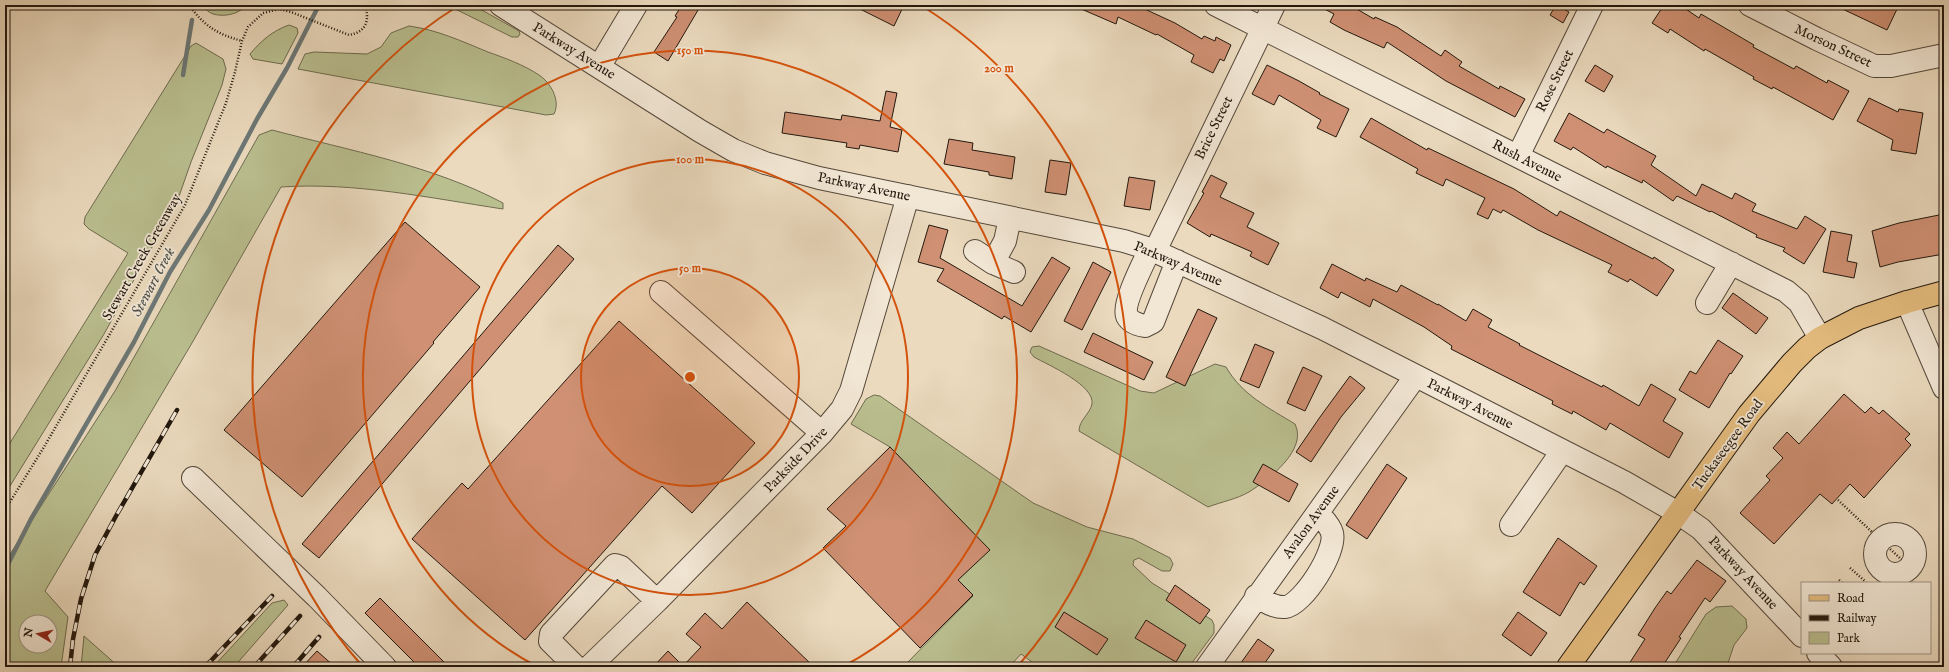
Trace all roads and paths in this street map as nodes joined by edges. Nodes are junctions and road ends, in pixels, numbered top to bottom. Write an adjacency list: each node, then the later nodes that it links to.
1 (189, 5): 10 (path)
2 (365, 5): 10 (path, Stewart Creek Greenway)
3 (501, 5): 12 (street, Parkway Avenue)
4 (636, 5): 12 (street)
5 (1216, 5): 9 (street, Rush Avenue)
6 (1274, 5): 9 (street, Brice Street)
7 (1592, 5): 13 (street, Rose Street)
8 (1750, 5): 11 (street, Morson Street)
9 (1263, 28): 13 (street, Rush Avenue); 16 (street, Brice Street)
10 (242, 41): 33 (path, Stewart Creek Greenway)
11 (1944, 55)
12 (599, 68): 14 (street, Parkway Avenue)
13 (1518, 156): 20 (street, Rush Avenue)
14 (908, 196): 15 (street, Parkway Avenue); 29 (street, Parkside Drive)
15 (1010, 218): 16 (street, Parkway Avenue); 19 (street)
16 (1152, 250): 18 (street, Parkway Avenue); 18 (street, Brice Street)
17 (975, 252): 19 (street)
18 (1177, 261): 27 (street, Parkway Avenue)
19 (993, 263): 21 (street)
20 (1731, 264): 25 (street); 26 (street, Rush Avenue)
21 (1014, 272)
22 (661, 292): 29 (street)
23 (1944, 292): 24 (main road, Tuckaseegee Road)
24 (1907, 302): 26 (main road, Tuckaseegee Road); 28 (street)
25 (1706, 303)
26 (1820, 338): 35 (main road, Tuckaseegee Road)
27 (1416, 377): 30 (street, Parkway Avenue); 34 (street, Avalon Avenue)
28 (1944, 388)
29 (822, 434): 41 (street, Parkside Drive)
30 (1562, 451): 35 (street, Parkway Avenue); 36 (street)
31 (193, 478): 44 (street)
32 (1838, 500): 37 (path)
33 (5, 510)
34 (1318, 513): 40 (street, Avalon Avenue); 40 (street)
35 (1678, 513): 42 (street, Parkway Avenue); 48 (main road, Tuckaseegee Road)
36 (1511, 525)
37 (1872, 532)
38 (1888, 546): 39 (path)
39 (1850, 568)
40 (1256, 596): 47 (street, Avalon Avenue)
41 (658, 601): 45 (street); 46 (street, Parkside Drive)
42 (1801, 635)
43 (1819, 654): 49 (street)
44 (385, 667)
45 (576, 667)
46 (589, 667)
47 (1207, 667)
48 (1568, 667)
49 (1831, 667)

